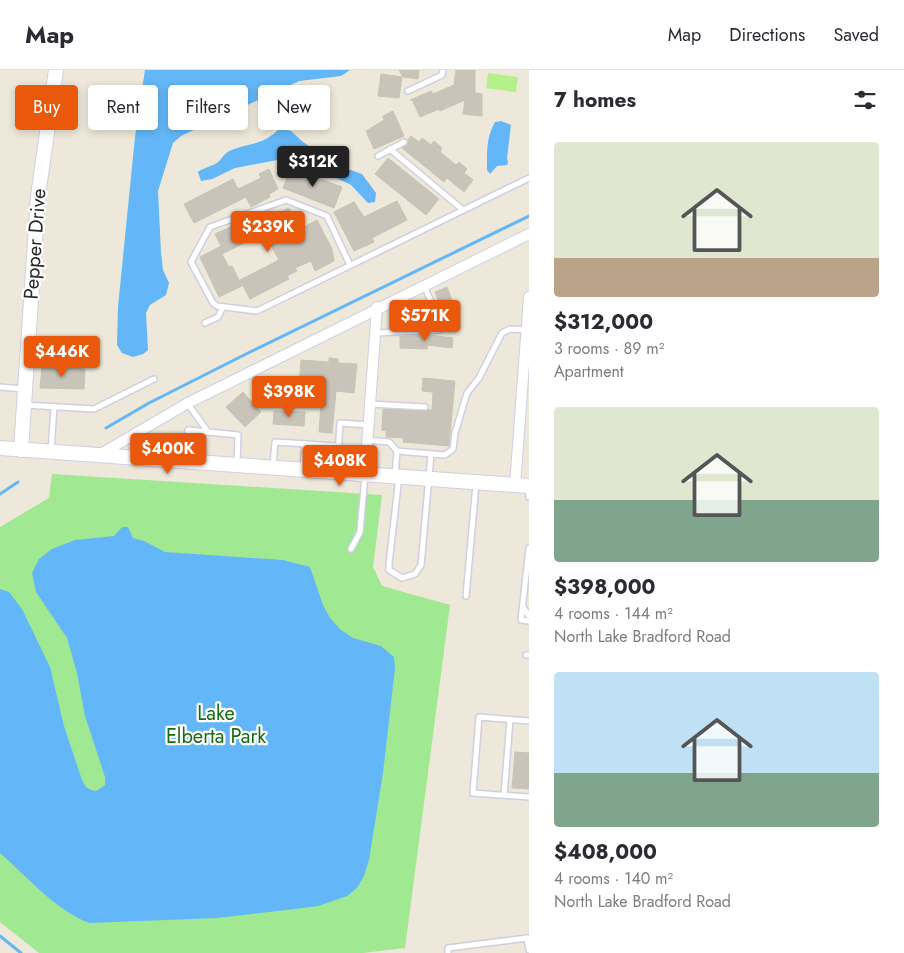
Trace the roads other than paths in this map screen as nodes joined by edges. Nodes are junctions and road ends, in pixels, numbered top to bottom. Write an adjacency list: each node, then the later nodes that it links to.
1 (56, 70): 20 (main road, Pepper Drive)
2 (443, 70): 3 (lane)
3 (408, 91)
4 (404, 142): 5 (lane)
5 (390, 150): 6 (lane); 8 (lane)
6 (378, 156)
7 (529, 178): 8 (lane)
8 (463, 210): 10 (lane)
9 (529, 234): 11 (street)
10 (350, 265): 13 (lane); 13 (lane)
11 (424, 285): 14 (street); 17 (lane)
12 (529, 296): 16 (street)
13 (223, 307): 15 (lane)
14 (378, 307): 17 (street); 21 (street)
15 (205, 323)
16 (528, 330): 22 (street); 36 (lane)
17 (376, 333): 23 (street)
18 (154, 379): 25 (lane)
19 (0, 387): 20 (lane)
20 (25, 389): 24 (main road, Pepper Drive)
21 (188, 403): 28 (lane); 37 (street)
22 (525, 403): 47 (street)
23 (370, 404): 26 (lane); 27 (street)
24 (24, 405): 25 (lane); 33 (main road, Pepper Drive)
25 (54, 407): 34 (lane)
26 (425, 407)
27 (369, 424): 29 (street); 31 (lane)
28 (208, 432): 38 (lane); 39 (lane)
29 (367, 440): 35 (lane); 43 (street)
30 (305, 444): 31 (lane); 40 (lane); 41 (lane)
31 (339, 446): 42 (lane)
32 (0, 448): 33 (main road)
33 (21, 450): 34 (main road)
34 (51, 452): 37 (main road)
35 (397, 452): 36 (lane); 44 (lane)
36 (431, 454): 45 (lane)
37 (99, 455): 38 (main road)
38 (184, 461): 39 (main road)
39 (237, 465): 40 (main road)
40 (273, 468): 41 (main road)
41 (303, 470): 42 (main road)
42 (337, 472): 43 (main road)
43 (365, 474): 44 (main road); 48 (lane)
44 (397, 477): 45 (main road); 45 (lane)
45 (429, 479): 46 (main road)
46 (476, 482): 47 (main road); 50 (lane)
47 (525, 489)
48 (351, 548)
49 (529, 548): 51 (lane)
50 (466, 596)
51 (522, 606): 52 (lane); 53 (lane)
52 (529, 616)
53 (529, 621)
54 (510, 720): 55 (lane); 56 (lane); 56 (lane)
55 (529, 722)
56 (504, 795): 57 (lane)
57 (529, 797)
58 (529, 950): 59 (lane)
59 (448, 953)

